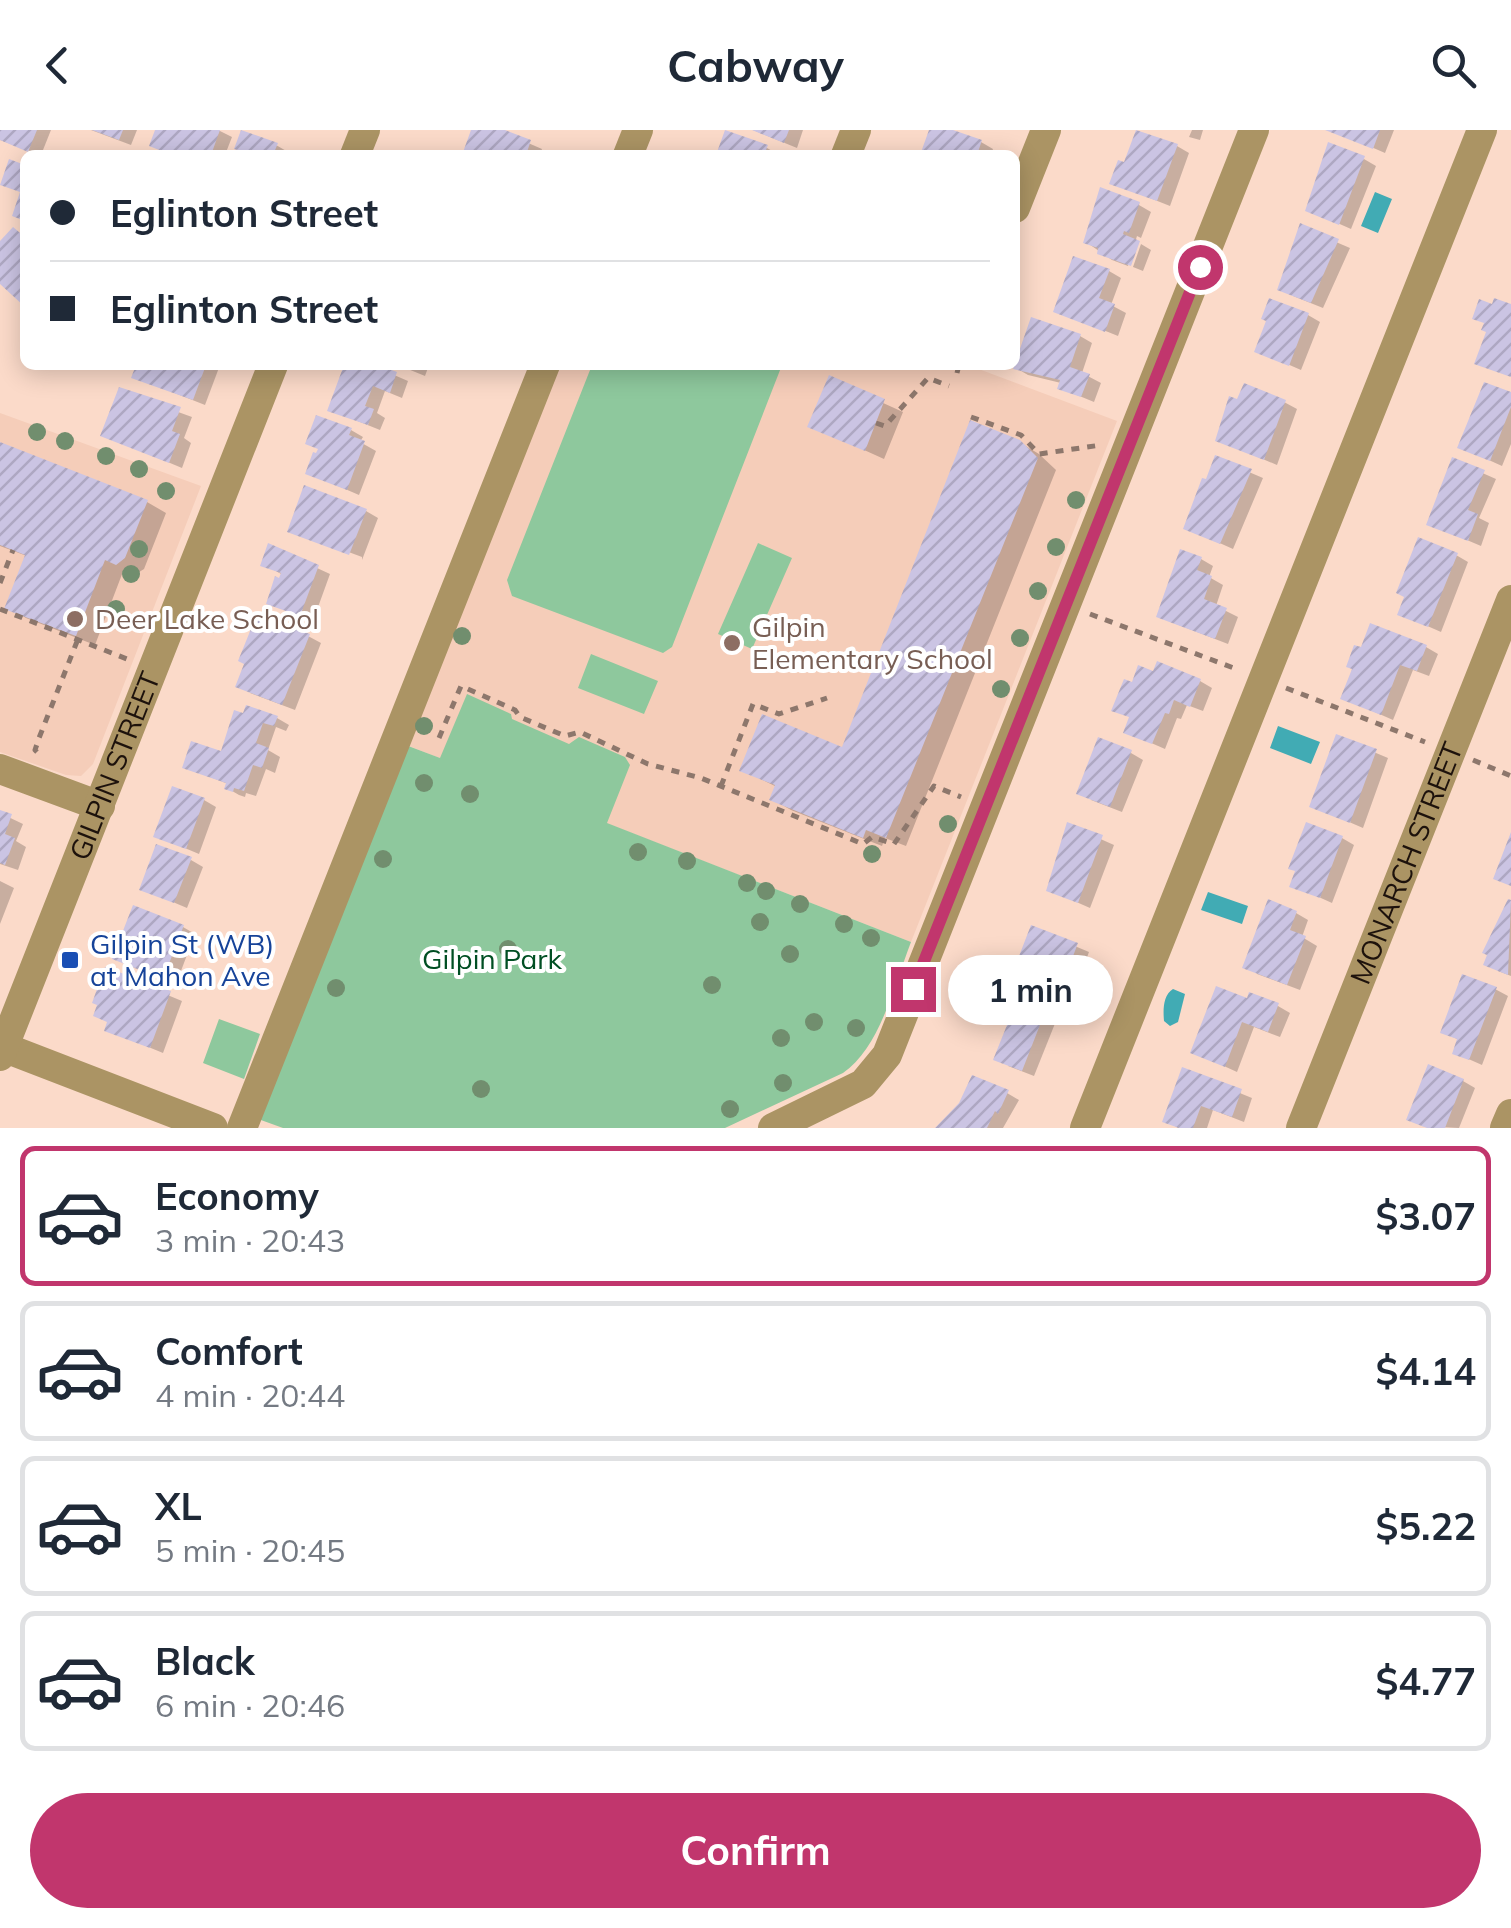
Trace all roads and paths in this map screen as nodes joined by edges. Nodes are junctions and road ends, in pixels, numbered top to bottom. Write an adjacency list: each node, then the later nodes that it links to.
1 (1046, 130): 4 (street)
2 (1254, 130): 32 (street)
3 (1482, 130): 33 (street)
4 (1020, 195)
5 (271, 370): 27 (street, GILPIN STREET)
6 (543, 370): 31 (street)
7 (949, 386): 9 (path)
8 (971, 417): 10 (path)
9 (876, 423)
10 (1104, 444)
11 (13, 550): 12 (path)
12 (0, 582)
13 (1511, 600): 34 (street, MONARCH STREET)
14 (0, 609): 15 (path)
15 (78, 640): 16 (path); 19 (path)
16 (128, 658)
17 (827, 698): 25 (path)
18 (1405, 734): 21 (path)
19 (39, 738)
20 (438, 738): 25 (path)
21 (1422, 740)
22 (1470, 759): 24 (path)
23 (0, 769): 27 (street)
24 (1511, 776)
25 (722, 786): 26 (path)
26 (964, 799)
27 (100, 806): 28 (street, GILPIN STREET)
28 (2, 1051): 30 (street)
29 (1511, 1114): 35 (street)
30 (213, 1128)
31 (242, 1128)
32 (773, 1128)
33 (1085, 1128)
34 (1301, 1128)
35 (1506, 1128)

